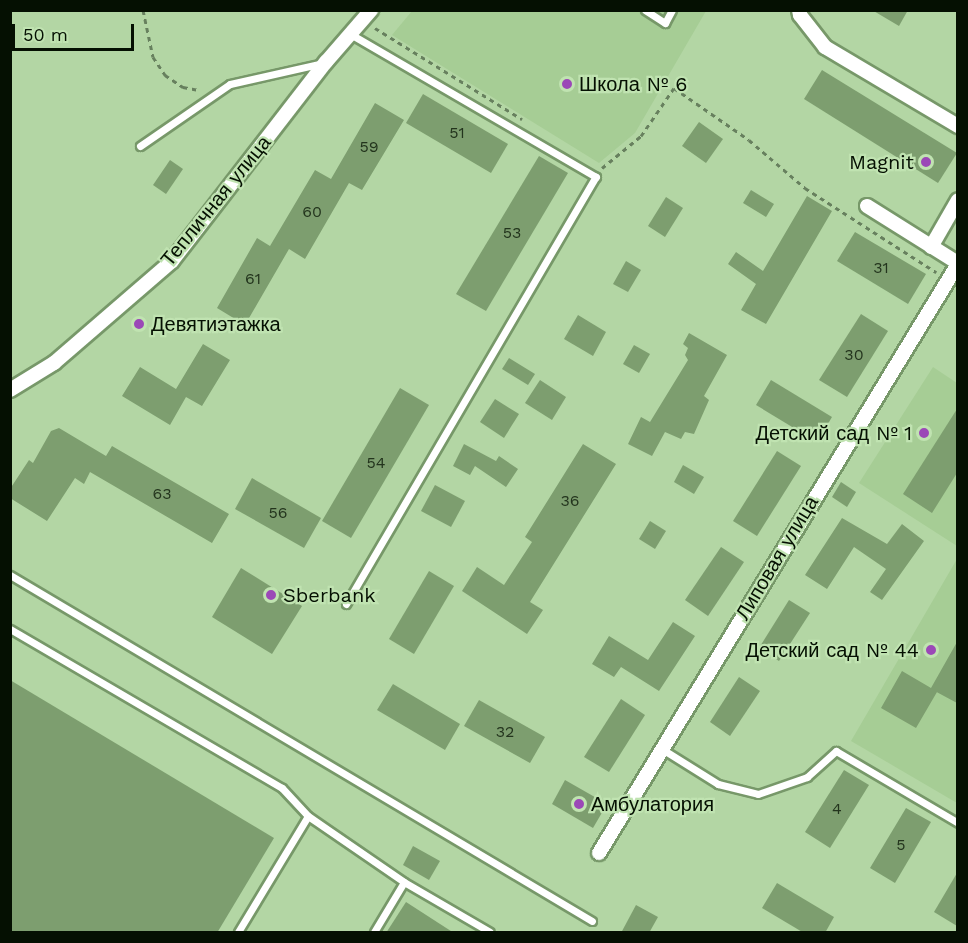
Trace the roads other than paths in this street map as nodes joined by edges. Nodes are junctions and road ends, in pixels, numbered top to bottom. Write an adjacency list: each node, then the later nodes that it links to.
1 (645, 10): 2 (lane)
2 (672, 10)
3 (800, 10): 7 (street)
4 (367, 16): 5 (street, Тепличная улица)
5 (352, 35): 6 (street, Тепличная улица); 15 (lane)
6 (326, 62): 8 (lane); 13 (street, Тепличная улица)
7 (957, 126)
8 (140, 146)
9 (957, 200): 11 (street)
10 (867, 206): 11 (street)
11 (931, 246): 12 (street)
12 (957, 263): 17 (street, Липовая улица)
13 (10, 390)
14 (10, 575): 22 (lane)
15 (346, 604)
16 (10, 629): 18 (lane)
17 (661, 748): 19 (lane); 20 (street, Липовая улица)
18 (308, 816): 21 (lane); 23 (lane)
19 (957, 824)
20 (599, 852)
21 (404, 882): 24 (lane); 25 (lane)
22 (592, 921)
23 (238, 933)
24 (375, 933)
25 (490, 933)

